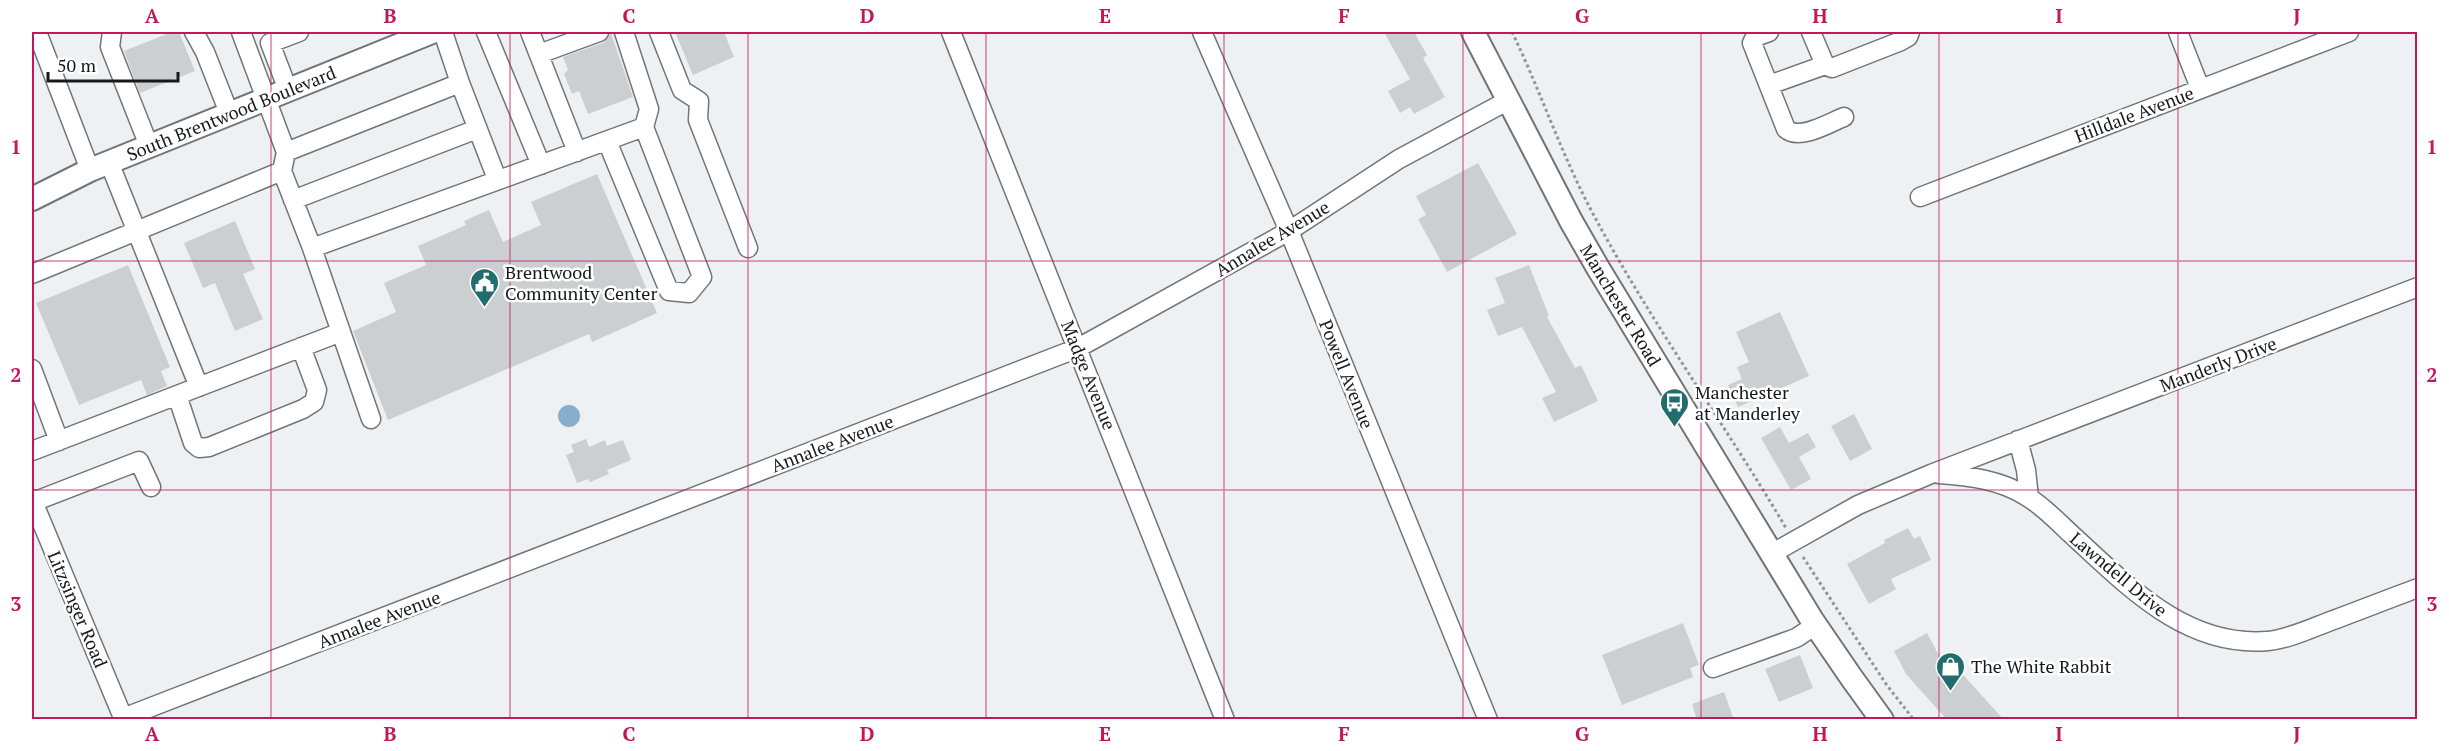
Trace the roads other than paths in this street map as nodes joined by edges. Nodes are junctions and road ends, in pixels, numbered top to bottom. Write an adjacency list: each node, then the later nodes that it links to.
1 (37, 32): 37 (street)
2 (112, 32): 33 (street)
3 (194, 32): 28 (street)
4 (241, 32): 26 (street)
5 (299, 32): 25 (street)
6 (431, 32): 22 (street); 25 (main road, South Brentwood Boulevard)
7 (486, 32): 36 (street)
8 (530, 32): 20 (street)
9 (599, 32): 20 (street)
10 (624, 32): 30 (street)
11 (659, 32): 46 (street)
12 (951, 32): 51 (street, Madge Avenue)
13 (1202, 32): 44 (street, Powell Avenue)
14 (1473, 32): 27 (main road, Manchester Road)
15 (1769, 32): 23 (street)
16 (1910, 32): 21 (street)
17 (2178, 32): 24 (street)
18 (2349, 32): 24 (street, Hilldale Avenue)
19 (1815, 33): 21 (street)
20 (539, 54): 35 (street)
21 (1828, 66): 23 (street)
22 (460, 83): 31 (street); 34 (street)
23 (1769, 85): 29 (street)
24 (2200, 88): 40 (street, Hilldale Avenue)
25 (288, 90): 26 (main road, South Brentwood Boulevard)
26 (267, 98): 28 (main road, South Brentwood Boulevard); 34 (street)
27 (1509, 100): 44 (street, Annalee Avenue); 63 (main road, Manchester Road)
28 (229, 113): 33 (main road, South Brentwood Boulevard)
29 (1844, 117)
30 (644, 127): 32 (street); 32 (street)
31 (477, 129): 39 (street); 42 (street)
32 (608, 141): 35 (street)
33 (149, 146): 37 (main road, South Brentwood Boulevard)
34 (286, 152): 38 (street)
35 (577, 152): 36 (street)
36 (541, 165): 39 (street)
37 (99, 166): 41 (main road, South Brentwood Boulevard); 43 (street)
38 (282, 171): 42 (street); 43 (street)
39 (496, 179): 45 (street)
40 (1920, 198)
41 (32, 199)
42 (293, 200): 45 (street)
43 (136, 230): 47 (street); 53 (street)
44 (1289, 231): 51 (street, Annalee Avenue); 69 (street, Powell Avenue)
45 (312, 248): 49 (street)
46 (748, 248)
47 (32, 274)
48 (2418, 287): 56 (street, Manderly Drive)
49 (341, 332): 50 (street); 55 (street)
50 (301, 347): 53 (street); 54 (street)
51 (1078, 348): 67 (street, Annalee Avenue); 68 (street, Madge Avenue)
52 (32, 369): 57 (street)
53 (199, 387): 54 (street)
54 (177, 395): 57 (street)
55 (371, 419)
56 (2019, 440): 59 (street, Manderly Drive); 61 (street)
57 (59, 441): 58 (street)
58 (32, 451)
59 (1932, 474): 61 (street, Lawndell Drive); 63 (street, Manderly Drive)
60 (151, 487): 62 (street)
61 (2029, 498): 64 (street, Lawndell Drive)
62 (32, 500): 67 (street, Litzsinger Road)
63 (1771, 554): 65 (main road, Manchester Road)
64 (2418, 588)
65 (1816, 626): 66 (street); 70 (main road, Manchester Road)
66 (1713, 668)
67 (123, 719)
68 (1225, 720)
69 (1488, 720)
70 (1882, 720)

